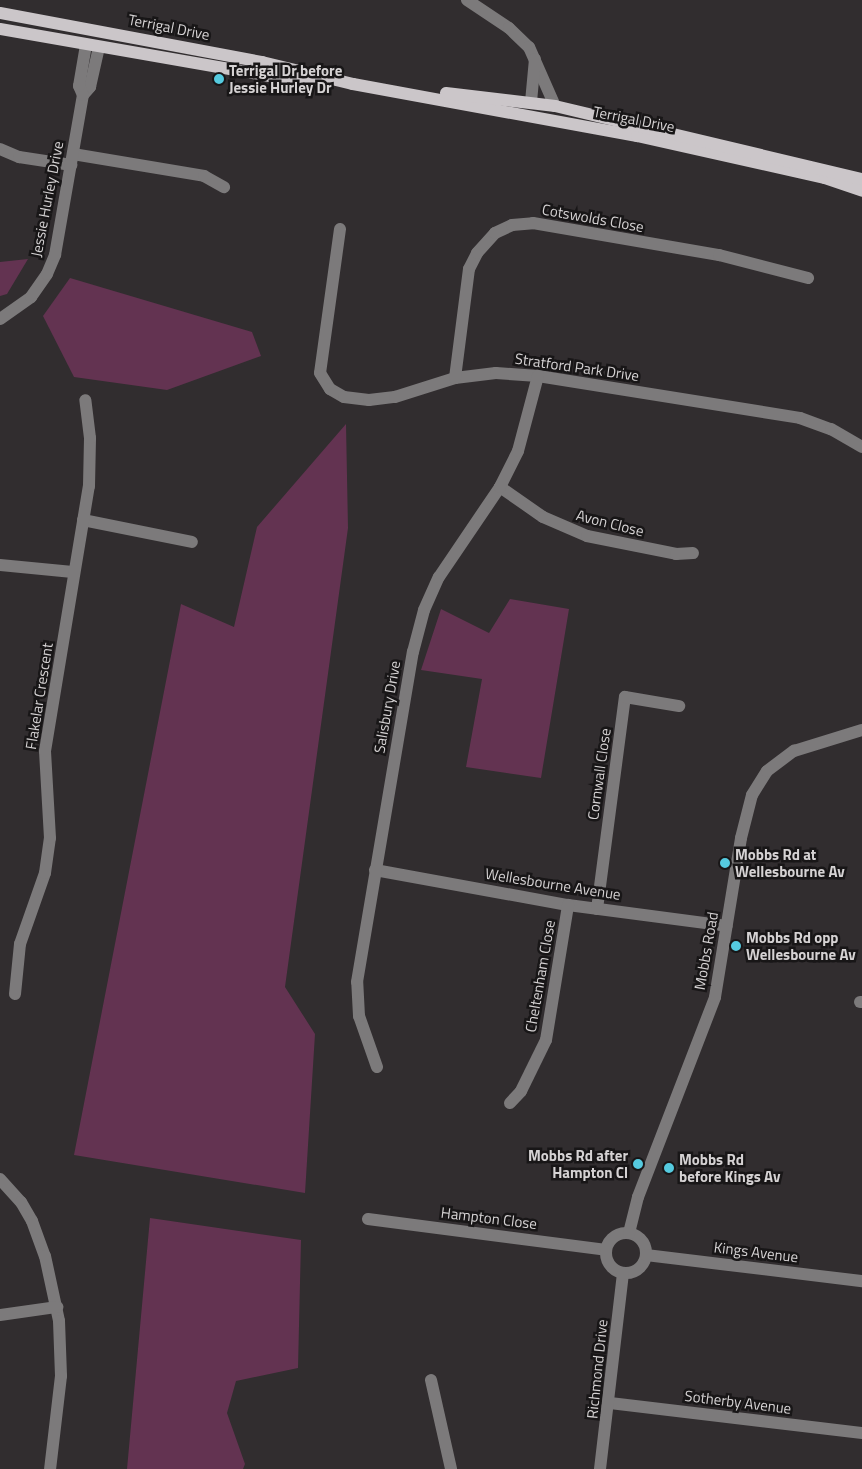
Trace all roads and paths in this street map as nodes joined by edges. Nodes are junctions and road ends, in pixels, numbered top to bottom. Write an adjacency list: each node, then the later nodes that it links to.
1 (467, 0): 7 (street)
2 (0, 13): 3 (main road, Terrigal Drive)
3 (63, 24): 5 (main road, Terrigal Drive); 6 (main road)
4 (0, 29): 6 (main road, Terrigal Drive)
5 (137, 38): 6 (main road); 8 (main road, Terrigal Drive)
6 (93, 44): 8 (main road, Terrigal Drive); 14 (street, Jessie Hurley Drive)
7 (535, 59): 10 (street); 11 (street)
8 (331, 80): 9 (main road, Terrigal Drive)
9 (397, 90): 10 (main road, Terrigal Drive); 12 (main road, Terrigal Drive)
10 (531, 102): 11 (main road, Terrigal Drive); 12 (main road)
11 (555, 106): 15 (main road, Terrigal Drive)
12 (549, 119): 17 (main road, Terrigal Drive)
13 (0, 149): 14 (street)
14 (72, 159): 16 (street); 20 (street, Jessie Hurley Drive)
15 (862, 179)
16 (224, 187)
17 (862, 191)
18 (340, 229): 22 (street, Stratford Park Drive)
19 (808, 278): 22 (street, Cotswolds Close)
20 (0, 319)
21 (538, 376): 22 (street, Stratford Park Drive); 24 (street, Stratford Park Drive); 25 (street, Salisbury Drive)
22 (455, 378)
23 (85, 400): 26 (street, Flakelar Crescent)
24 (862, 447)
25 (500, 487): 28 (street, Avon Close); 33 (street, Salisbury Drive)
26 (83, 520): 27 (street); 30 (street, Flakelar Crescent)
27 (192, 542)
28 (693, 553)
29 (0, 565): 30 (street)
30 (73, 572): 37 (street, Flakelar Crescent)
31 (679, 706): 35 (street, Cornwall Close)
32 (862, 730): 36 (street, Mobbs Road)
33 (375, 870): 34 (street, Wellesbourne Avenue); 38 (street, Salisbury Drive)
34 (568, 905): 35 (street, Wellesbourne Avenue); 39 (street, Cheltenham Close)
35 (597, 909): 36 (street, Wellesbourne Avenue)
36 (727, 926): 42 (street, Mobbs Road)
37 (15, 994)
38 (377, 1067)
39 (510, 1103)
40 (0, 1179): 47 (street)
41 (368, 1219): 43 (street, Hampton Close)
42 (629, 1233): 43 (street); 44 (street)
43 (606, 1250): 45 (street)
44 (646, 1255): 45 (street); 46 (street, Kings Avenue)
45 (623, 1273): 50 (street, Richmond Drive)
46 (862, 1281)
47 (57, 1307): 48 (street); 52 (street)
48 (0, 1315)
49 (431, 1380): 53 (street)
50 (610, 1402): 51 (street, Sotherby Avenue); 54 (street, Richmond Drive)
51 (862, 1433)
52 (50, 1469)
53 (450, 1469)
54 (600, 1469)

